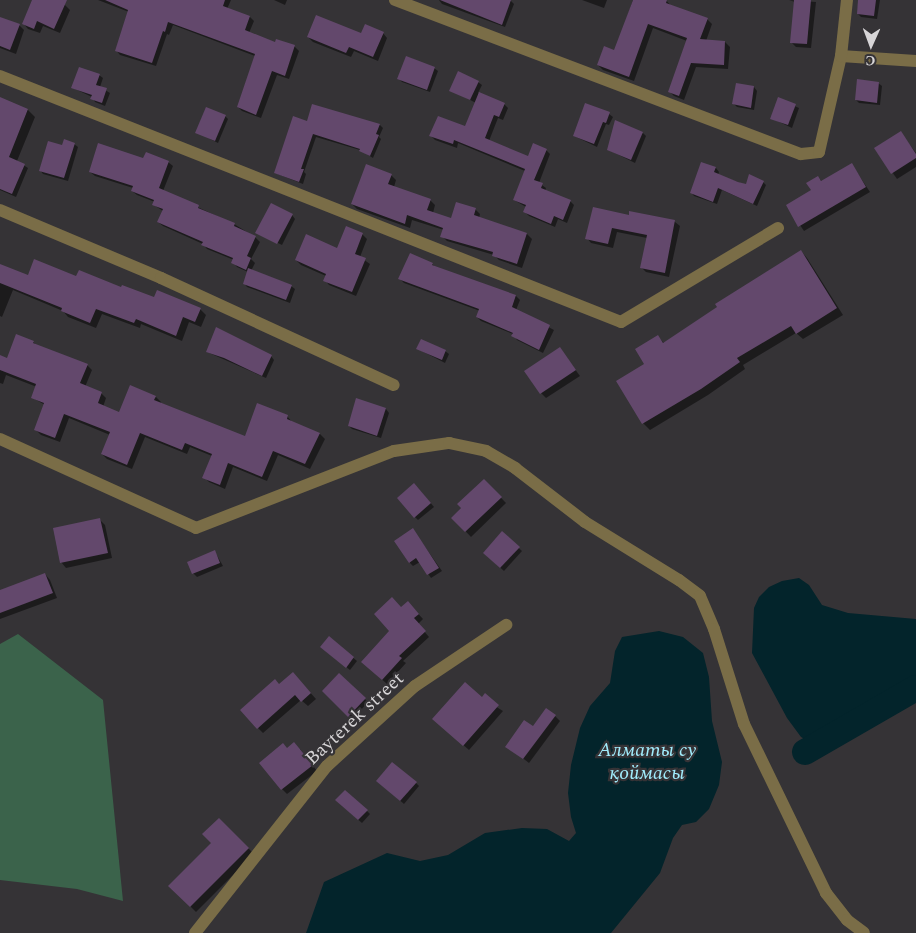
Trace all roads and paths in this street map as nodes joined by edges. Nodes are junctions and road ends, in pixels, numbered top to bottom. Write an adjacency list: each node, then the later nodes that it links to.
1 (395, 0): 3 (street)
2 (847, 0): 3 (street)
3 (841, 56): 4 (street)
4 (916, 61)
5 (0, 76): 7 (street)
6 (0, 210): 8 (street)
7 (778, 228)
8 (394, 385)
9 (0, 439): 12 (street)
10 (506, 625): 11 (street, Bayterek street)
11 (195, 933)
12 (864, 933)

